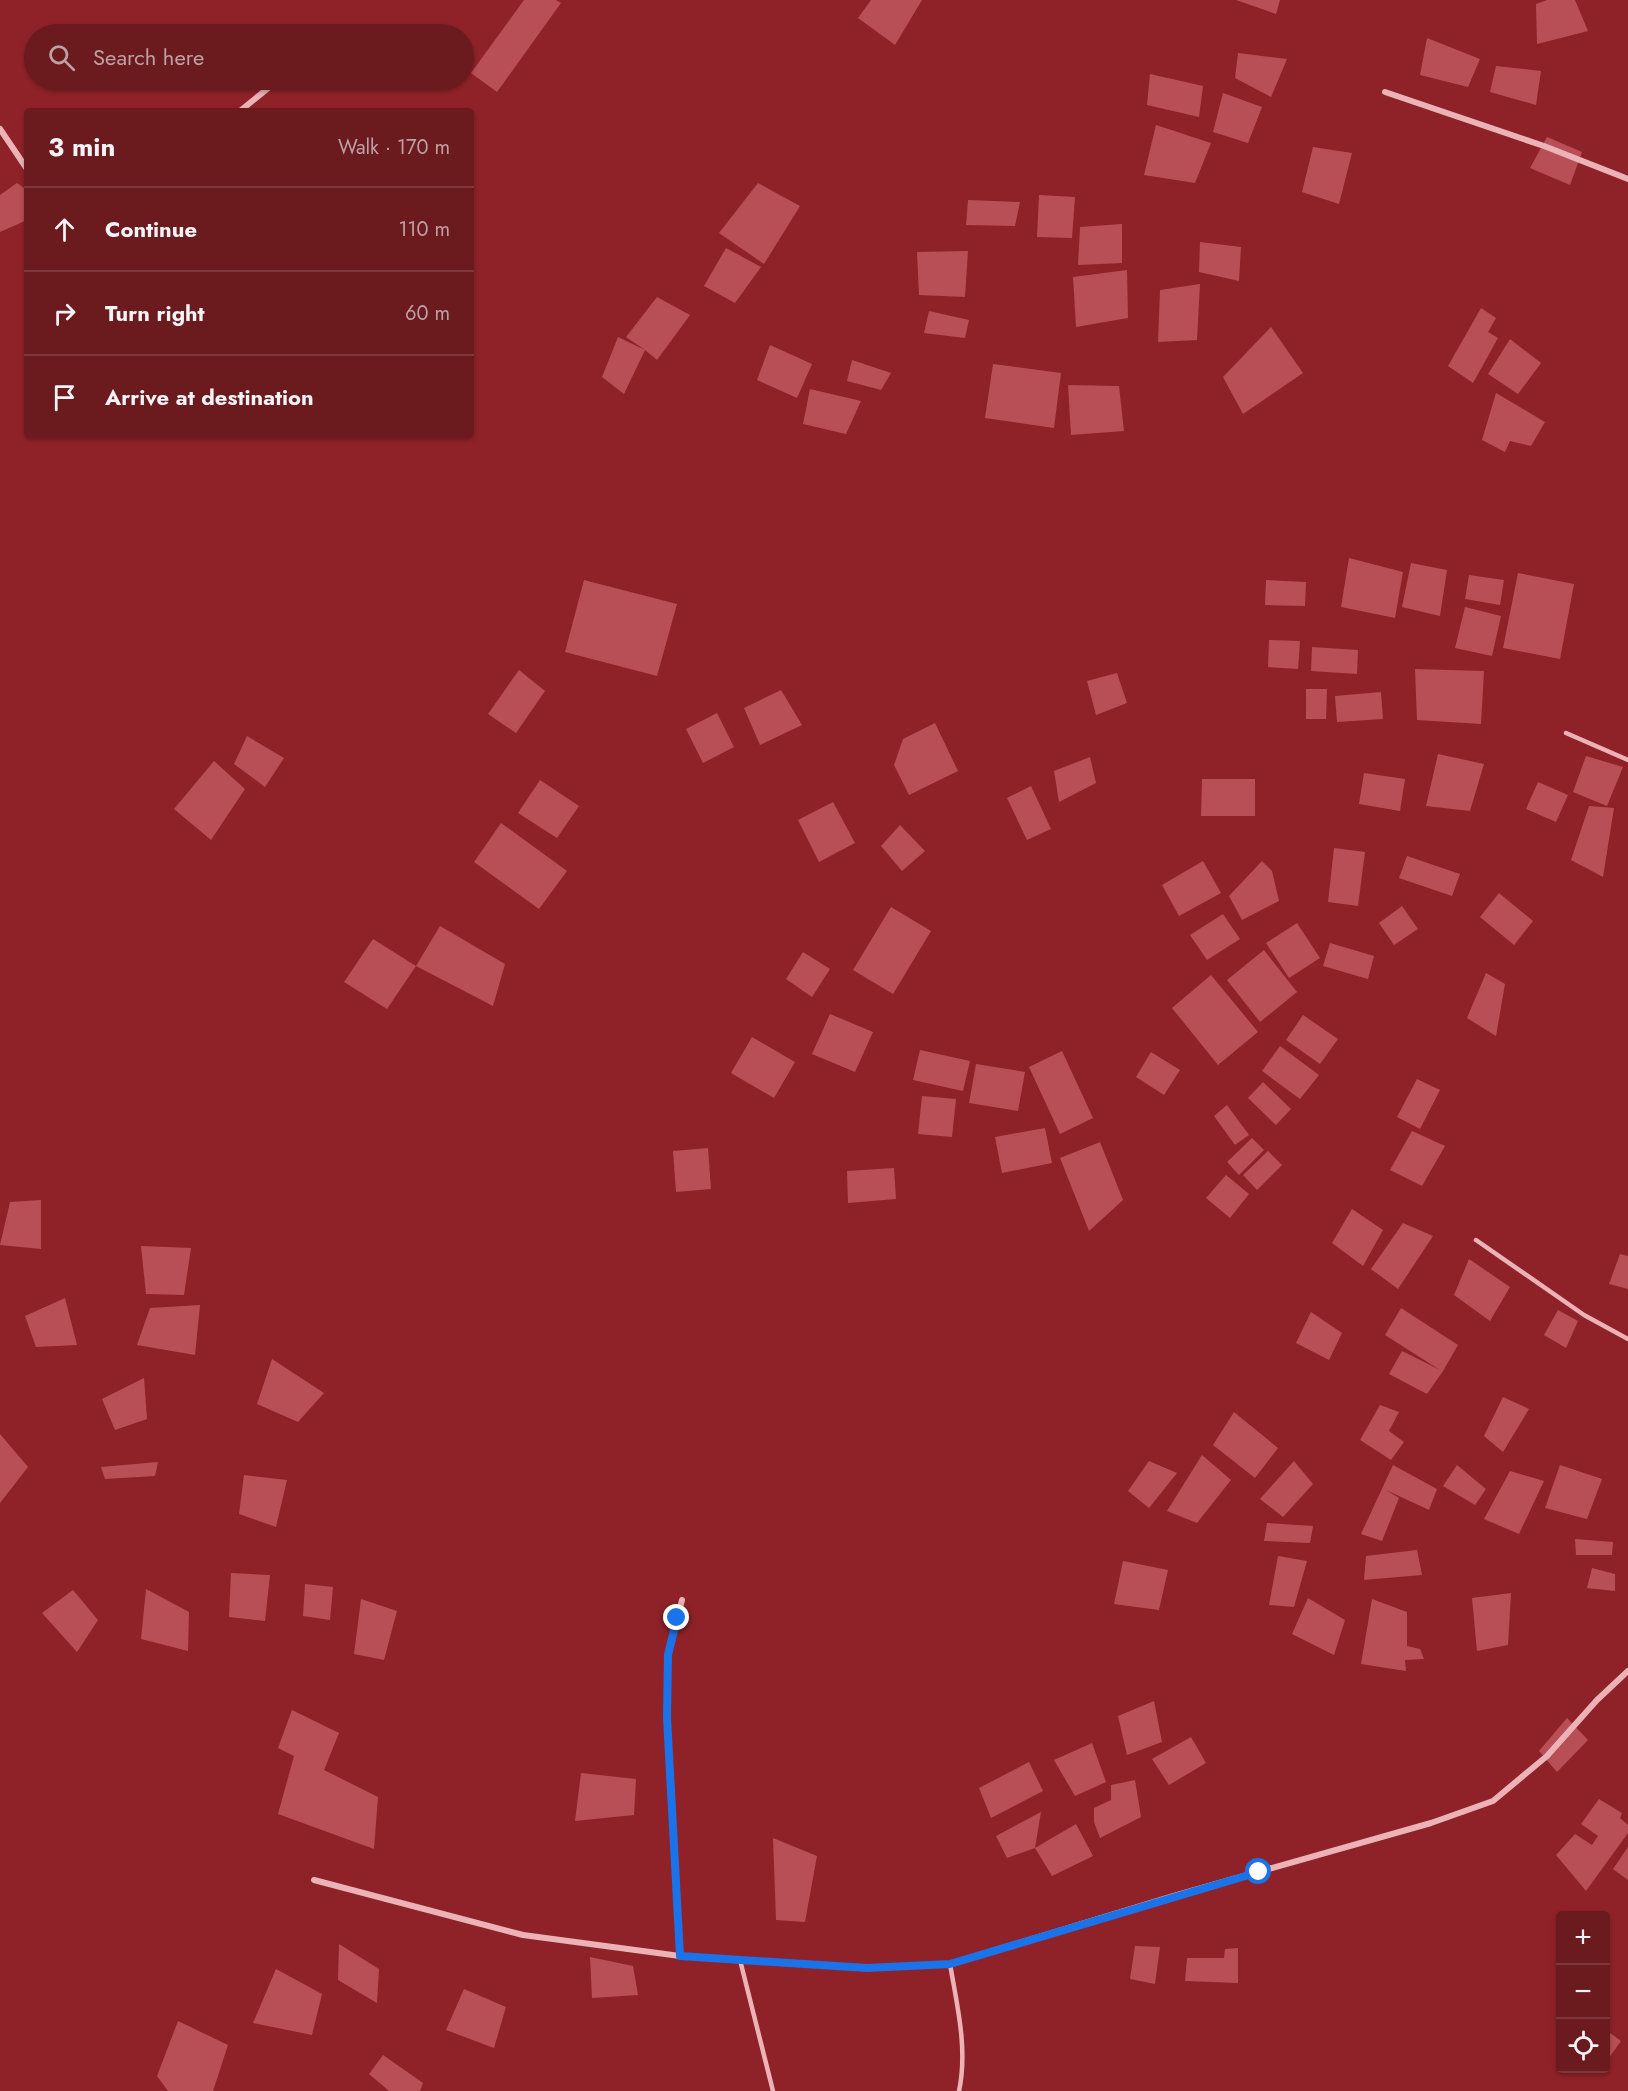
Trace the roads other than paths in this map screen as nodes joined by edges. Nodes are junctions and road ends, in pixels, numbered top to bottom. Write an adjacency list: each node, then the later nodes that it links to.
1 (266, 90): 3 (street)
2 (1385, 92): 6 (street)
3 (244, 108)
4 (0, 129): 5 (street)
5 (24, 165)
6 (1628, 179)
7 (1566, 733): 8 (lane)
8 (1628, 760)
9 (1476, 1240): 10 (lane)
10 (1628, 1339)
11 (682, 1600): 14 (street)
12 (1628, 1671): 16 (street)
13 (314, 1880): 14 (street)
14 (680, 1956): 15 (street)
15 (740, 1960): 16 (street); 17 (lane)
16 (950, 1964): 18 (lane)
17 (773, 2091)
18 (959, 2091)

